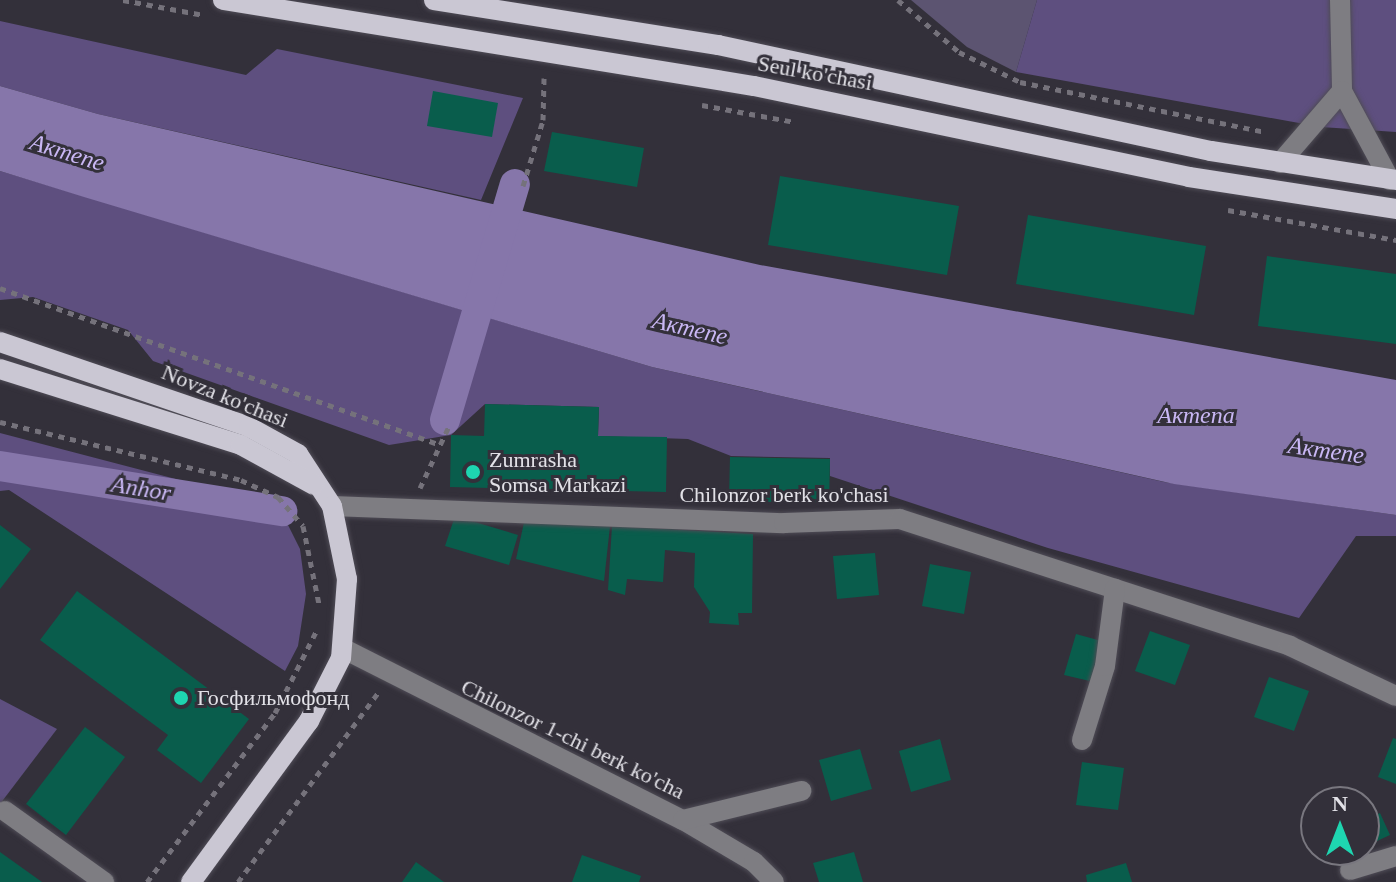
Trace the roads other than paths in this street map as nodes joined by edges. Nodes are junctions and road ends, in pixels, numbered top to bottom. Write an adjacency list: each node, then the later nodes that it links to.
1 (223, 0): 7 (main road, Seul ko'chasi)
2 (434, 0): 5 (main road, Seul ko'chasi)
3 (1340, 0): 4 (street)
4 (1342, 91): 5 (street); 6 (street)
5 (1280, 163): 6 (main road, Seul ko'chasi)
6 (1393, 180)
7 (1396, 209)
8 (0, 342): 10 (main road, Novza ko'chasi)
9 (0, 369): 10 (main road, Novza ko'chasi)
10 (332, 506): 11 (street, Chilonzor berk ko'chasi); 12 (main road)
11 (1115, 589): 13 (street, Chilonzor berk ko'chasi); 14 (street)
12 (344, 649): 17 (street, Chilonzor 1-chi berk ko'cha); 21 (main road)
13 (1396, 696)
14 (1082, 740)
15 (801, 791): 17 (street)
16 (5, 811): 20 (street)
17 (683, 820): 22 (street, Chilonzor 1-chi berk ko'cha)
18 (1396, 856): 19 (street)
19 (1350, 870)
20 (104, 882)
21 (191, 882)
22 (774, 882)

